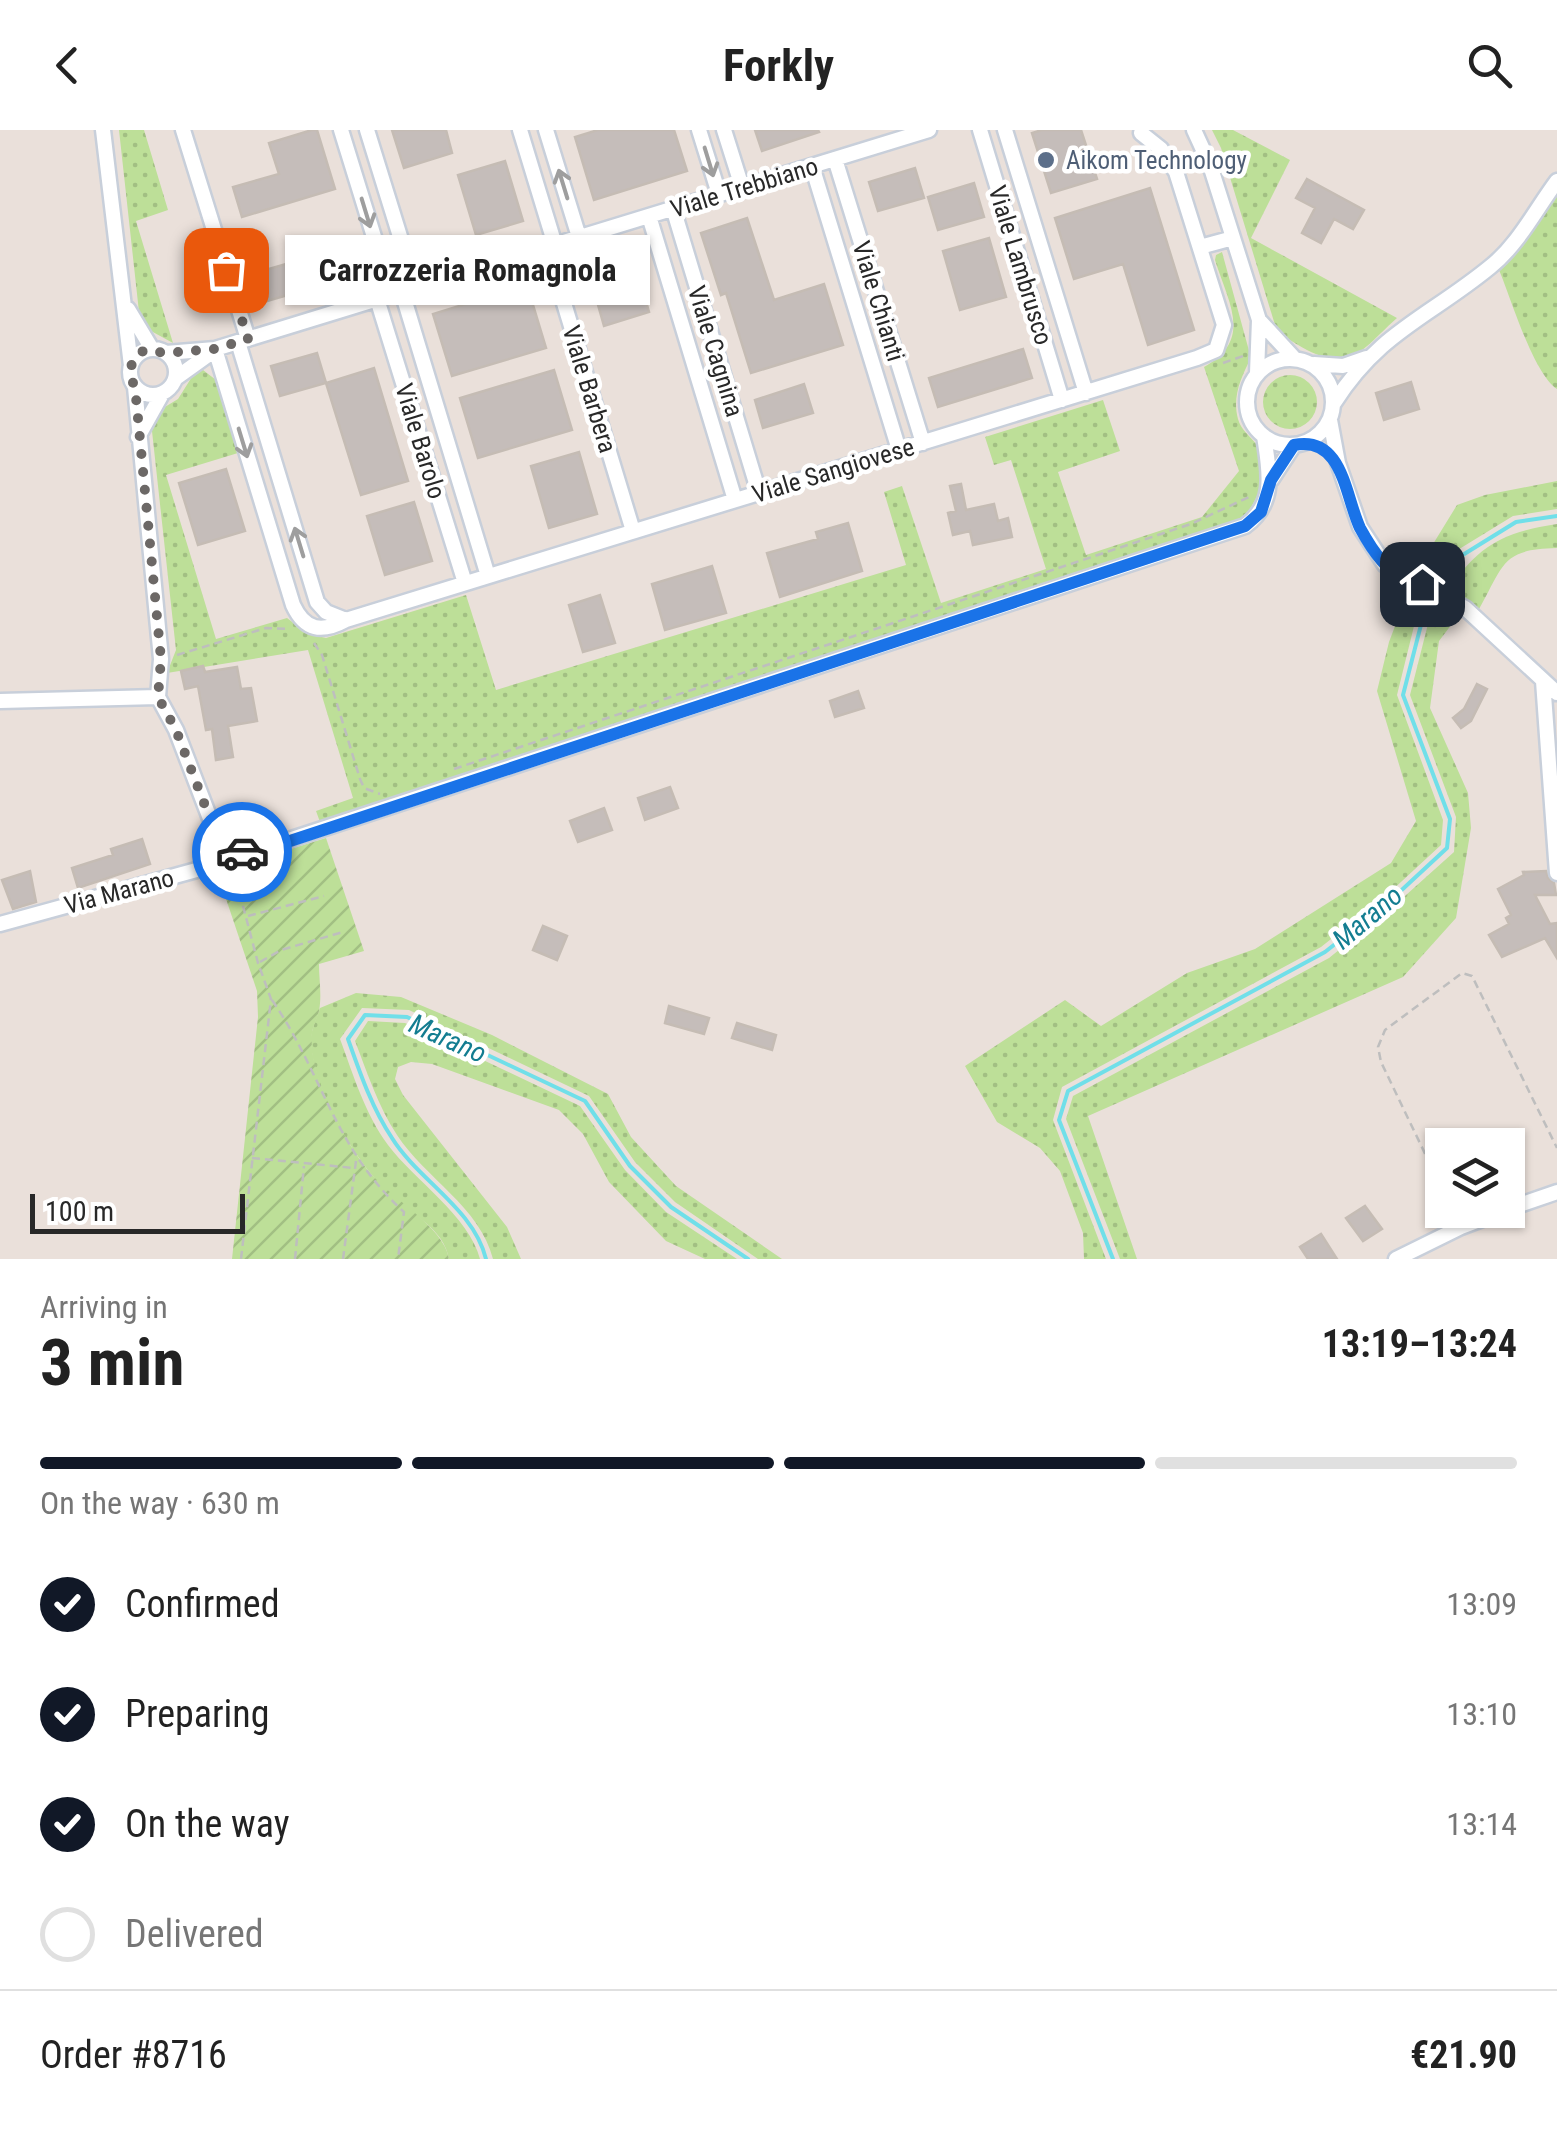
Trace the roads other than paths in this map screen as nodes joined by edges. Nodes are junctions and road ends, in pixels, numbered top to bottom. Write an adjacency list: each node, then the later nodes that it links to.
1 (104, 130): 28 (street)
2 (183, 130): 30 (street)
3 (341, 130): 27 (street, one-way to 27)
4 (367, 130): 27 (street)
5 (520, 130): 25 (street, Viale Barbera)
6 (546, 130): 23 (street, one-way to 6)
7 (699, 130): 20 (street, one-way to 20)
8 (724, 130): 19 (street)
9 (929, 130): 14 (street, Viale Trebbiano)
10 (980, 130): 42 (street, Viale Lambrusco)
11 (1005, 130): 40 (street, Viale Lambrusco)
12 (1194, 130): 24 (street)
13 (1141, 133): 26 (street, Viale Sangiovese)
14 (904, 134): 15 (street, Viale Trebbiano)
15 (880, 137): 16 (street, Viale Trebbiano)
16 (836, 159): 17 (street, Viale Trebbiano); 47 (street, Viale Chianti)
17 (812, 166): 19 (street, Viale Trebbiano); 49 (street, Viale Chianti)
18 (1557, 181): 34 (street)
19 (742, 187): 20 (street, Viale Trebbiano)
20 (719, 194): 21 (street, Viale Trebbiano)
21 (674, 208): 22 (street, Viale Trebbiano); 52 (street, Viale Cagnina)
22 (650, 216): 23 (street, Viale Trebbiano); 53 (street, Viale Cagnina)
23 (580, 238): 25 (street, Viale Trebbiano)
24 (1233, 238): 26 (street); 29 (street)
25 (551, 246): 27 (street, Viale Trebbiano); 54 (street, Viale Barbera)
26 (1200, 248): 40 (street, Viale Sangiovese)
27 (397, 294): 30 (street, Viale Trebbiano); 55 (street, Viale Barolo); 56 (street, Viale Barolo)
28 (126, 304): 32 (street); 36 (street)
29 (1259, 320): 33 (street); 37 (street)
30 (243, 341): 31 (street, Viale Trebbiano); 57 (street, one-way to 30)
31 (215, 349): 32 (street, Viale Trebbiano); 38 (street, Viale Trebbiano); 57 (street, Viale Sangiovese, one-way to 57)
32 (159, 351): 36 (street); 38 (street)
33 (1294, 358): 35 (street); 37 (street)
34 (1367, 358): 35 (street); 43 (street)
35 (1310, 363): 43 (street)
36 (130, 366): 39 (street)
37 (1257, 373): 45 (street)
38 (176, 378): 41 (street)
39 (135, 387): 41 (street); 46 (street)
40 (1086, 392): 42 (street, Viale Sangiovese)
41 (162, 394): 46 (street)
42 (1062, 400): 47 (street, Viale Sangiovese)
43 (1334, 404): 44 (street)
44 (1330, 420): 48 (street); 50 (street)
45 (1264, 436): 48 (street); 51 (street)
46 (138, 438): 60 (street)
47 (923, 442): 49 (street, Viale Sangiovese)
48 (1300, 444): 50 (street); 51 (street)
49 (900, 450): 52 (street, Viale Sangiovese)
50 (1338, 464): 58 (street)
51 (1271, 480): 62 (street, Via Marano)
52 (759, 493): 53 (street, Viale Sangiovese)
53 (735, 500): 54 (street, Viale Sangiovese)
54 (633, 532): 55 (street, Viale Sangiovese)
55 (488, 576): 56 (street, Viale Sangiovese)
56 (464, 583): 57 (street, Viale Sangiovese)
57 (346, 620)
58 (1543, 680): 59 (street); 63 (street)
59 (1557, 693)
60 (158, 697): 61 (street); 62 (street)
61 (0, 701)
62 (233, 850): 64 (street, Via Marano)
63 (1557, 874)
64 (0, 924)
65 (1557, 1192): 66 (street)
66 (1525, 1203)
67 (1459, 1228): 68 (street)
68 (1396, 1259)

